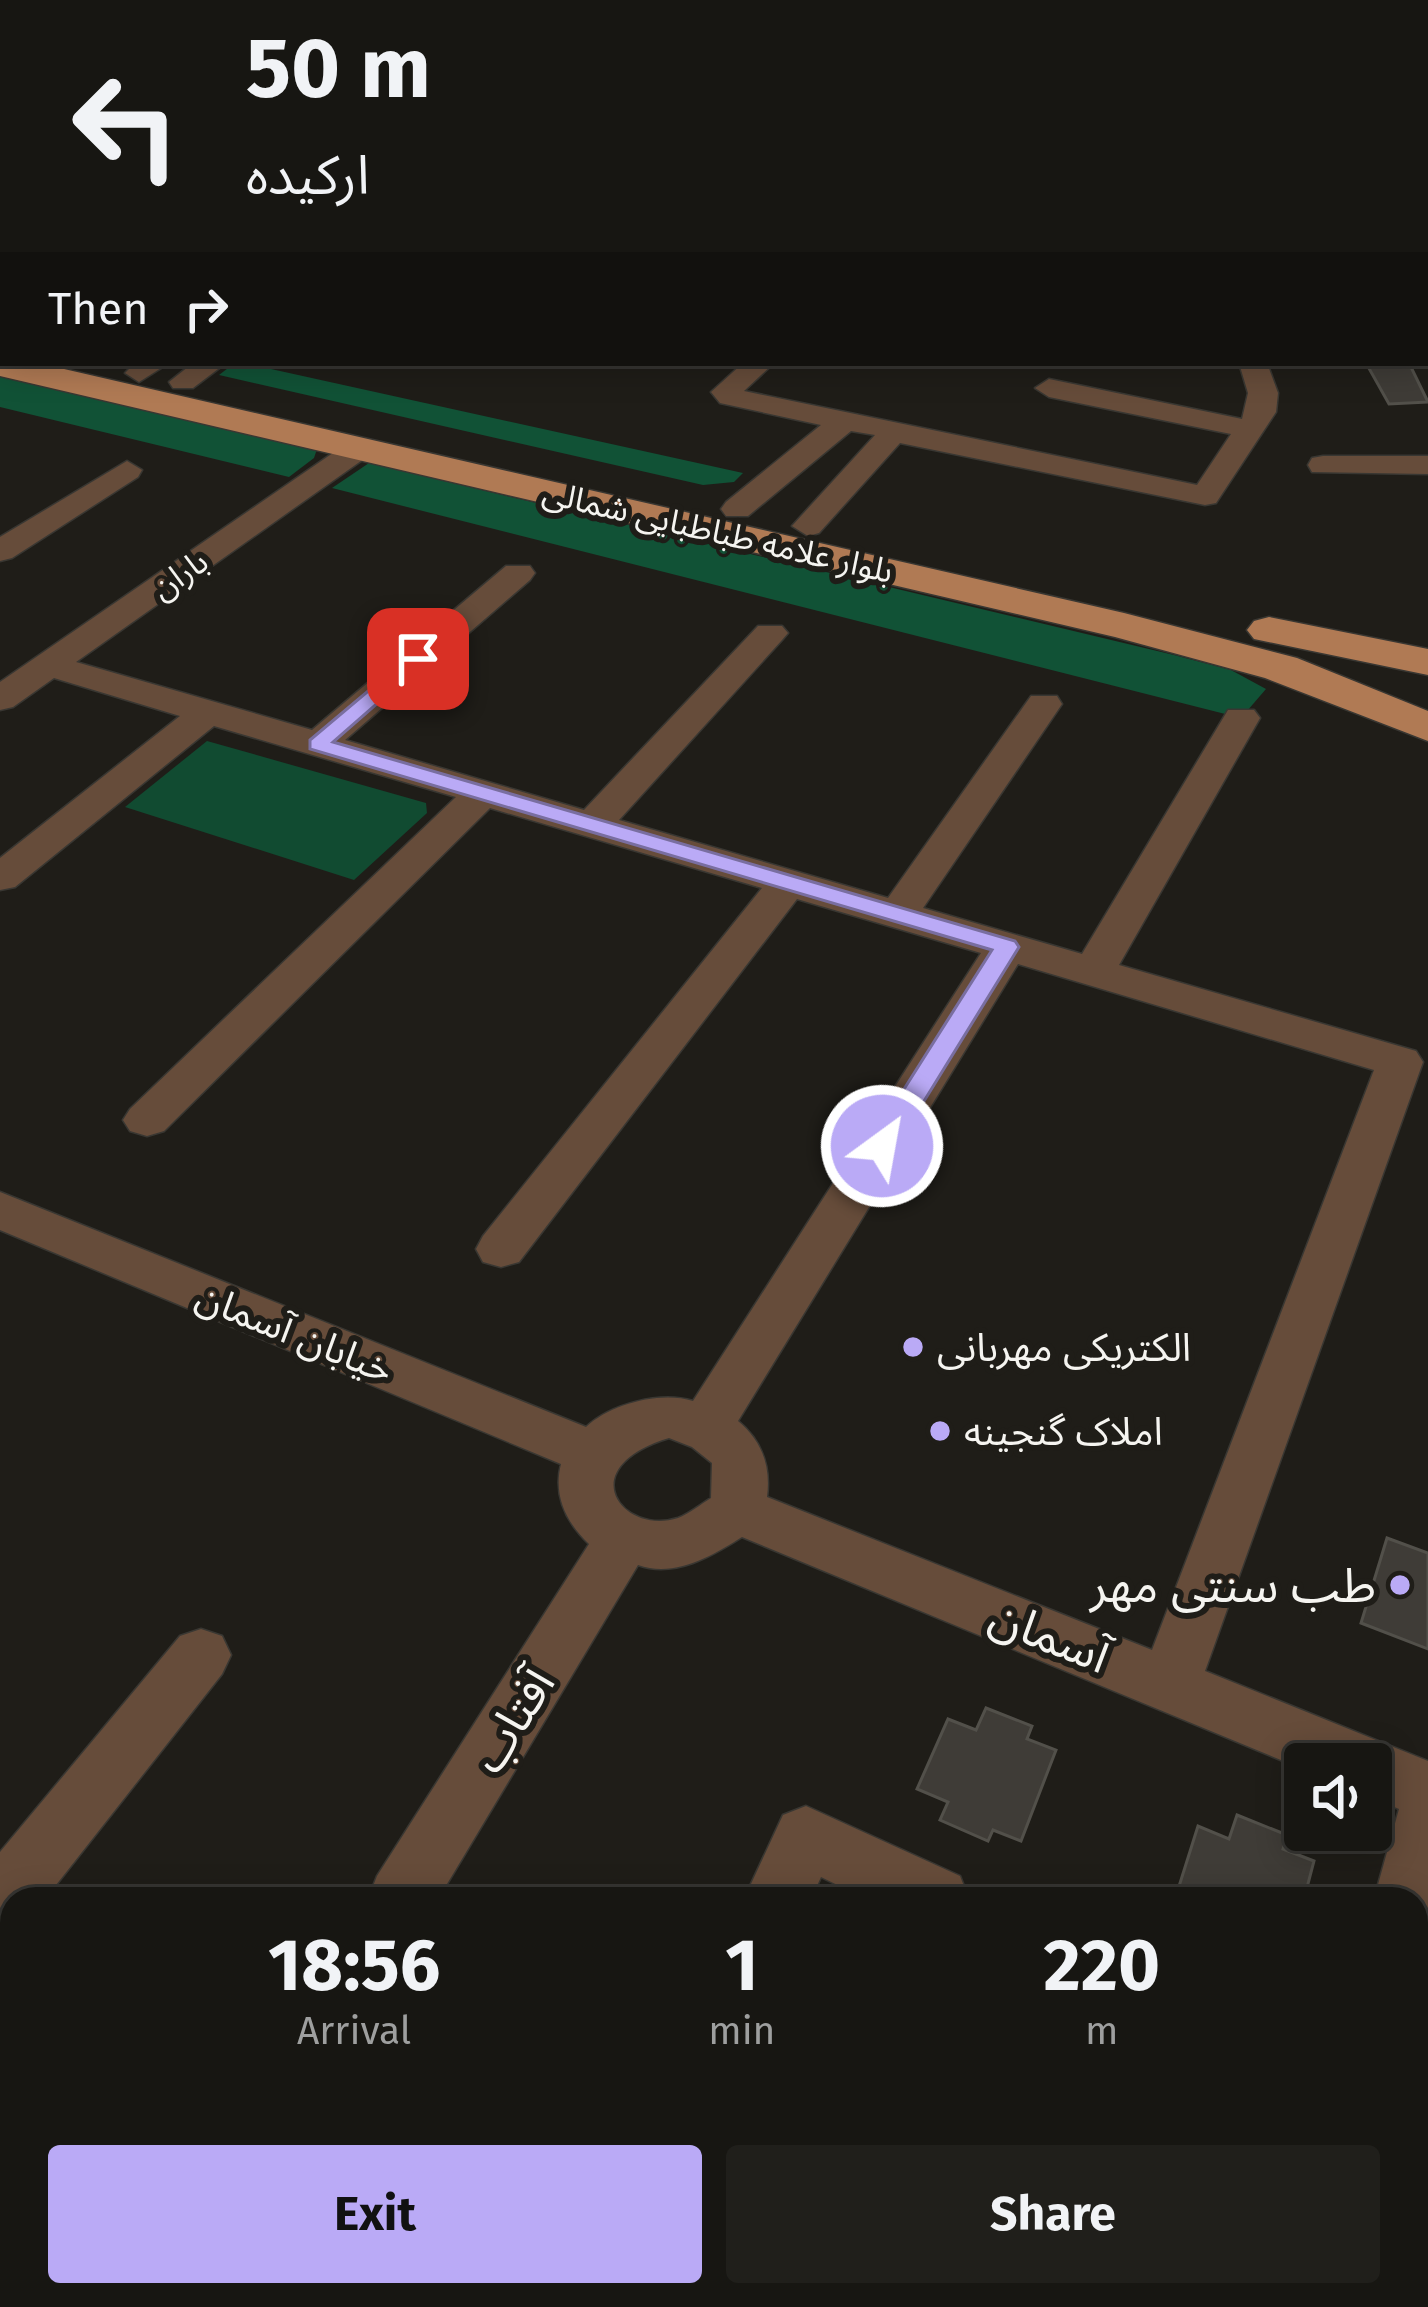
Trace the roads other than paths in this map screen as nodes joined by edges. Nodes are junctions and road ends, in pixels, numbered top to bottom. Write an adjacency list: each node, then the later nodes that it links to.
1 (4, 366): 10 (main road, بلوار علامه طباطبایی شمالی)
2 (128, 366): 5 (main road, بلوار علامه طباطبایی شمالی)
3 (757, 366): 7 (street)
4 (1245, 366): 8 (street)
5 (172, 370): 14 (main road, بلوار علامه طباطبایی شمالی)
6 (1049, 388): 8 (street)
7 (844, 422): 9 (street); 14 (street)
8 (1249, 429): 9 (street)
9 (893, 434): 15 (street)
10 (357, 450): 20 (street, باران); 25 (main road, بلوار علامه طباطبایی شمالی)
11 (1323, 465): 12 (street)
12 (1428, 465)
13 (127, 470): 16 (street)
14 (737, 509): 15 (main road, بلوار علامه طباطبایی شمالی)
15 (808, 526): 19 (main road, بلوار علامه طباطبایی شمالی)
16 (0, 551)
17 (518, 574): 26 (street)
18 (770, 633): 28 (street)
19 (1428, 662)
20 (48, 665): 21 (street, باران); 23 (street)
21 (0, 699)
22 (1044, 704): 31 (street)
23 (208, 712): 26 (street); 29 (street)
24 (1241, 718): 33 (street)
25 (1428, 727)
26 (317, 745): 27 (street)
27 (484, 793): 28 (street); 34 (street)
28 (592, 825): 30 (street)
29 (0, 878)
30 (788, 883): 31 (street); 36 (street)
31 (897, 915): 32 (street)
32 (1006, 947): 33 (street); 37 (street)
33 (1093, 972): 42 (street)
34 (147, 1120)
35 (0, 1210): 38 (street, خیابان آسمان)
36 (501, 1249)
37 (707, 1425): 38 (street); 39 (street)
38 (591, 1453): 40 (street)
39 (736, 1509): 40 (street); 42 (street, آسمان)
40 (623, 1540): 48 (street, آفتاب)
41 (201, 1654): 47 (street)
42 (1170, 1683): 43 (street, آسمان)
43 (1312, 1743)
44 (1392, 1776): 45 (street, آسمان)
45 (1428, 1791)
46 (1428, 1816): 51 (street)
47 (13, 1887)
48 (408, 1887)
49 (782, 1887): 50 (street)
50 (911, 1887)
51 (1410, 1887)

